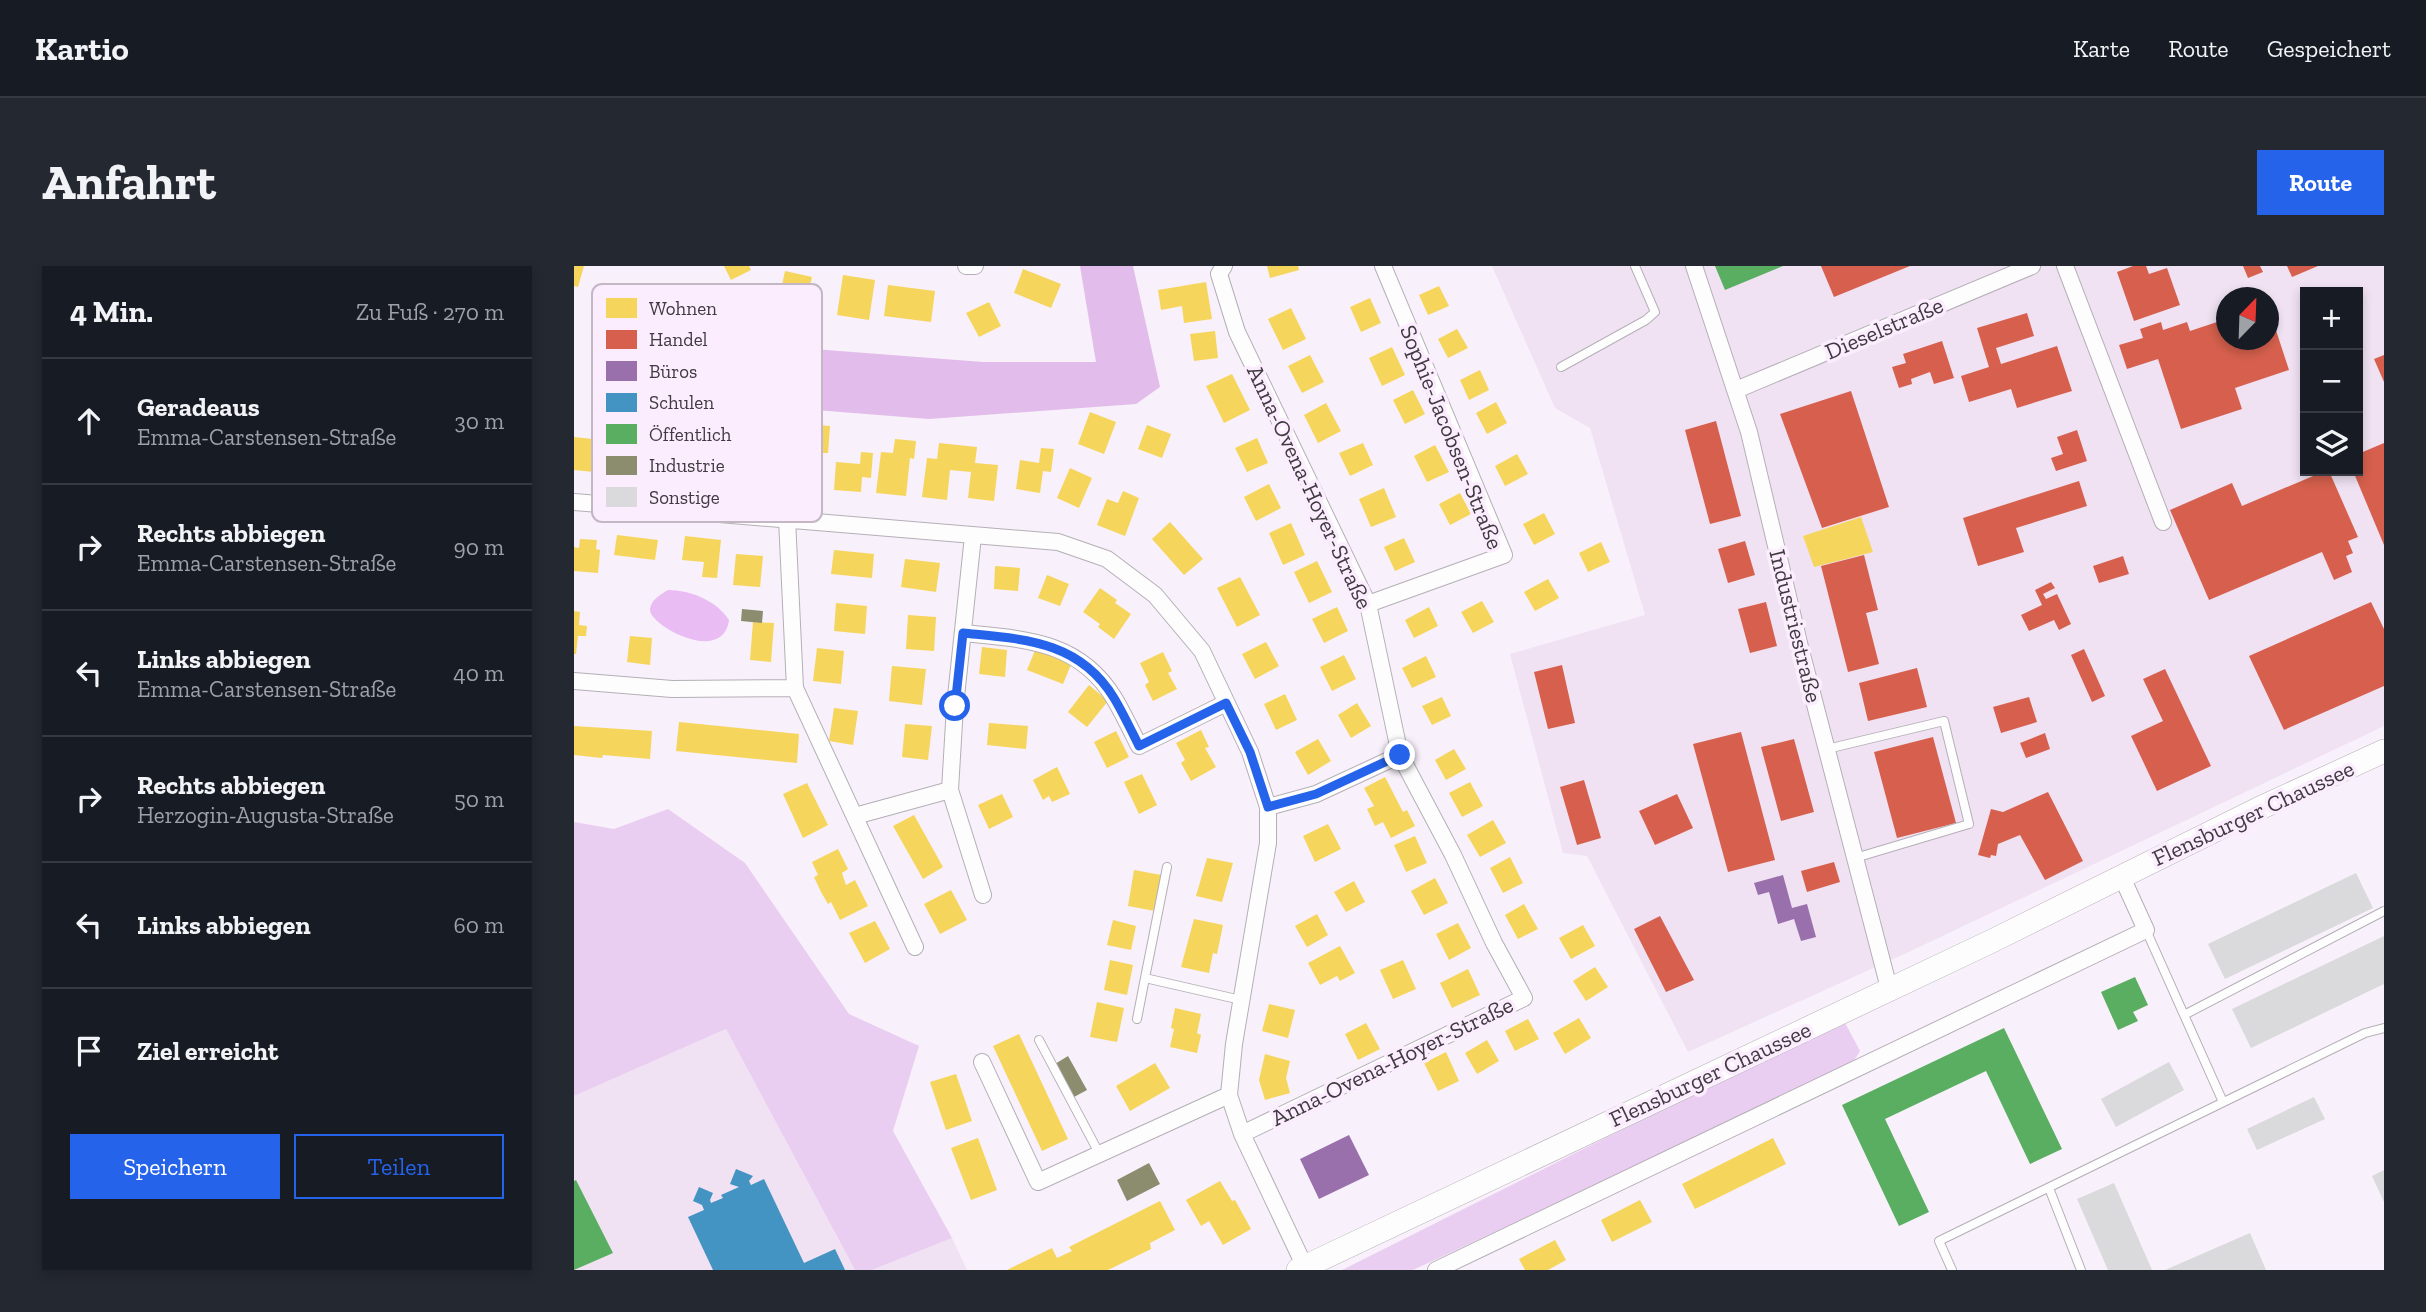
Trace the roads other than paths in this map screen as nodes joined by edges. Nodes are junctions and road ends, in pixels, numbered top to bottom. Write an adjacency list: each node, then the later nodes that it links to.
1 (966, 266): 2 (street)
2 (975, 266)
3 (1224, 266): 17 (street, Anna-Ovena-Hoyer-Straße)
4 (1383, 266): 17 (street, Sophie-Jacobsen-Straße)
5 (1635, 266): 9 (lane)
6 (1694, 266): 10 (street, Industriestraße)
7 (2032, 266): 10 (street, Dieselstraße)
8 (2065, 266): 15 (street)
9 (1561, 367)
10 (1736, 390): 22 (street, Industriestraße)
11 (574, 502): 12 (street)
12 (592, 503)
13 (787, 522): 20 (street)
14 (820, 522): 16 (street)
15 (2164, 522)
16 (973, 536): 18 (street); 21 (street)
17 (1368, 604): 24 (street, Anna-Ovena-Hoyer-Straße)
18 (963, 633): 21 (street); 25 (street)
19 (574, 681): 20 (street)
20 (795, 688): 27 (street)
21 (1226, 703): 26 (street)
22 (1827, 749): 28 (street, Industriestraße); 28 (lane)
23 (2384, 751): 30 (main road, Flensburger Chaussee)
24 (1400, 755): 26 (street); 45 (street, Anna-Ovena-Hoyer-Straße)
25 (950, 790): 27 (street); 31 (street)
26 (1268, 807): 37 (street)
27 (855, 816): 34 (street)
28 (1855, 858): 36 (street, Industriestraße)
29 (1167, 867): 35 (lane)
30 (2121, 875): 33 (street); 36 (main road, Flensburger Chaussee)
31 (983, 895)
32 (2384, 911): 38 (lane)
33 (2146, 930): 38 (lane); 49 (street)
34 (915, 947)
35 (1145, 978): 37 (lane); 39 (lane)
36 (1889, 988): 48 (main road, Flensburger Chaussee)
37 (1241, 1000): 43 (street)
38 (2185, 1015): 44 (lane)
39 (1137, 1019)
40 (2384, 1028): 44 (lane)
41 (1038, 1040): 46 (lane)
42 (982, 1062): 46 (street)
43 (1229, 1095): 45 (street); 46 (street)
44 (2223, 1102): 47 (lane)
45 (1241, 1134): 48 (street)
46 (1099, 1153)
47 (2049, 1188): 50 (lane); 51 (lane)
48 (1302, 1268)
49 (1436, 1270)
50 (1952, 1270)
51 (2081, 1270)

